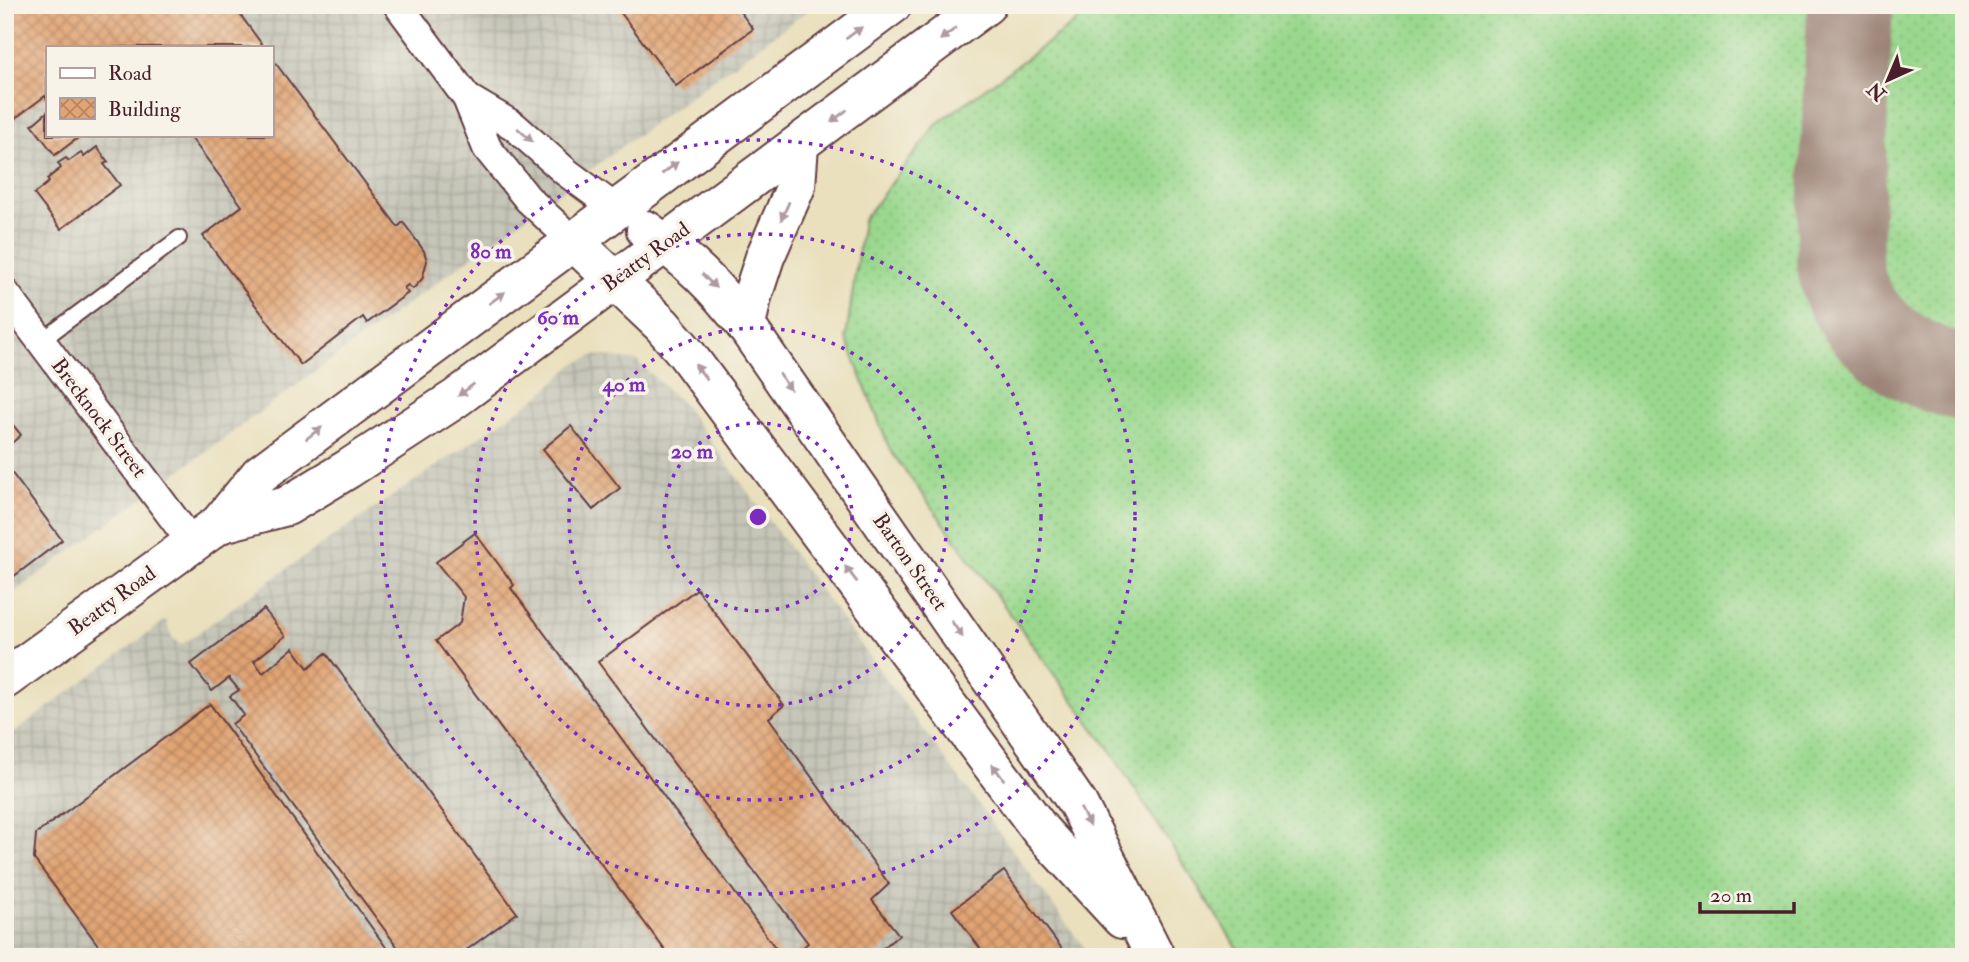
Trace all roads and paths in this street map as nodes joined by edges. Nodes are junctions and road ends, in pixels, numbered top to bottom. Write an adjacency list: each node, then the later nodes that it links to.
1 (398, 5): 4 (street)
2 (892, 5): 6 (main road, Beatty Road, one-way to 2)
3 (986, 5): 5 (main road, Beatty Road, one-way to 5)
4 (467, 98): 6 (street, one-way to 6); 8 (street)
5 (799, 145): 9 (main road, Beatty Road); 12 (main road, one-way to 12)
6 (616, 209): 8 (main road, Beatty Road); 9 (main road, Barton Street)
7 (179, 238): 13 (lane)
8 (573, 241): 10 (main road, Barton Street); 14 (main road, Beatty Road, one-way to 8)
9 (665, 243): 10 (main road, Beatty Road); 12 (main road, Barton Street, one-way to 12)
10 (614, 280): 14 (main road, Beatty Road, one-way to 14); 17 (main road, Barton Street, one-way to 10)
11 (5, 293): 13 (street, Brecknock Street)
12 (746, 326): 17 (main road, Barton Street, one-way to 17)
13 (41, 341): 15 (street, Brecknock Street)
14 (272, 488): 15 (main road, Beatty Road)
15 (206, 533): 16 (main road, Beatty Road)
16 (5, 679)
17 (1155, 955)

